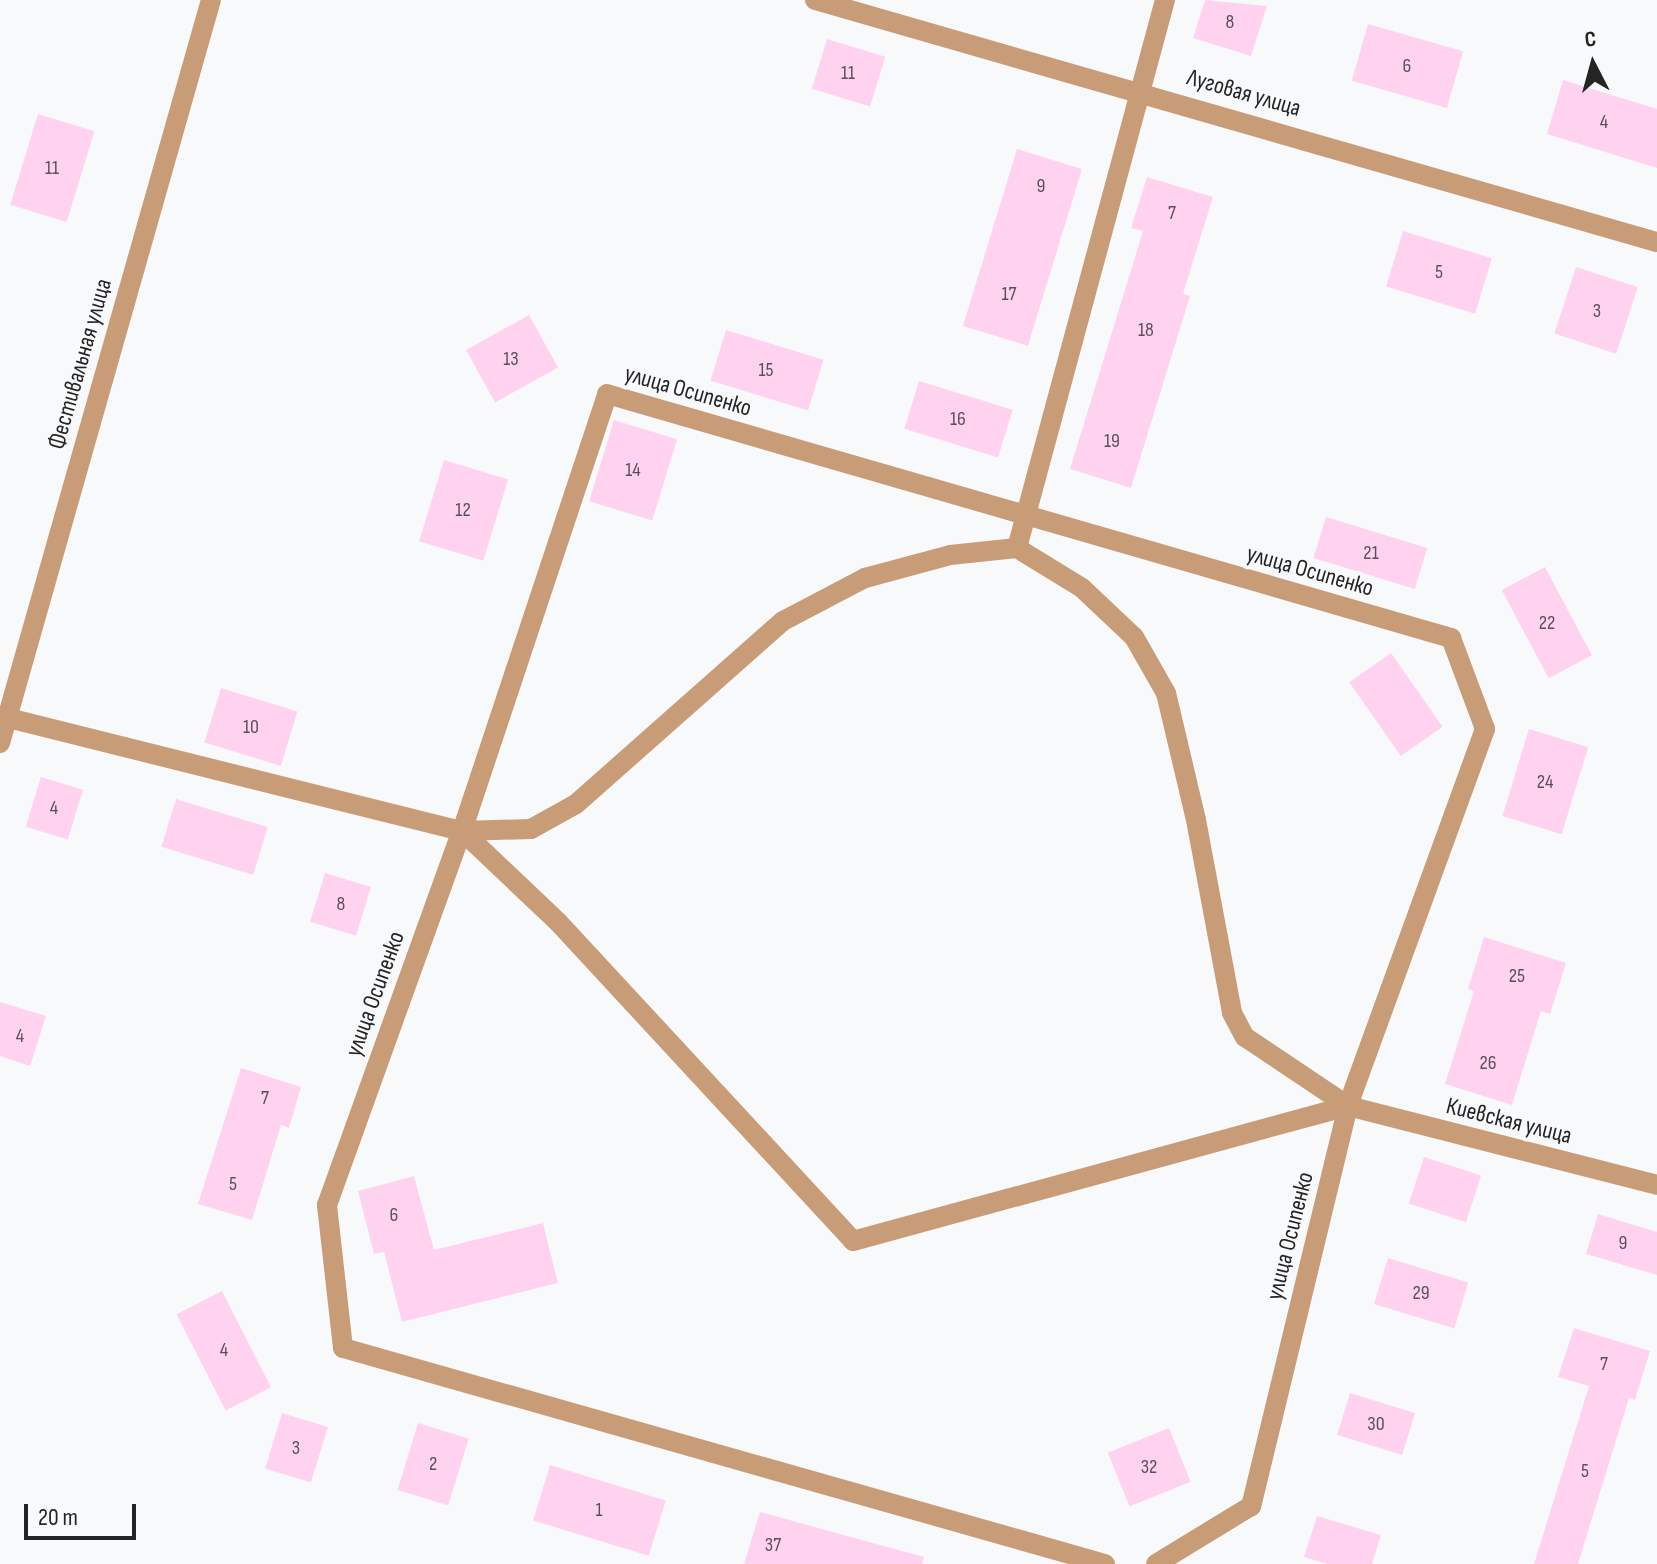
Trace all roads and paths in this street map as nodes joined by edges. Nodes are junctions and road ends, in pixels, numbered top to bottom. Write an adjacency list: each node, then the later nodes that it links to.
1 (211, 0): 8 (street, Фестивальная улица)
2 (815, 0): 4 (street, Луговая улица)
3 (1165, 0): 4 (street)
4 (1139, 89): 5 (street, Луговая улица); 6 (street)
5 (1657, 242)
6 (1026, 516): 7 (street); 10 (street, улица Осипенко); 11 (street, улица Осипенко)
7 (1017, 548): 10 (street); 11 (street)
8 (4, 717): 9 (street, Фестивальная улица); 10 (street)
9 (0, 743)
10 (462, 831): 11 (street); 13 (street, улица Осипенко)
11 (1348, 1106): 12 (street, Киевская улица); 14 (street, улица Осипенко)
12 (1657, 1185)
13 (1105, 1564)
14 (1156, 1564)

